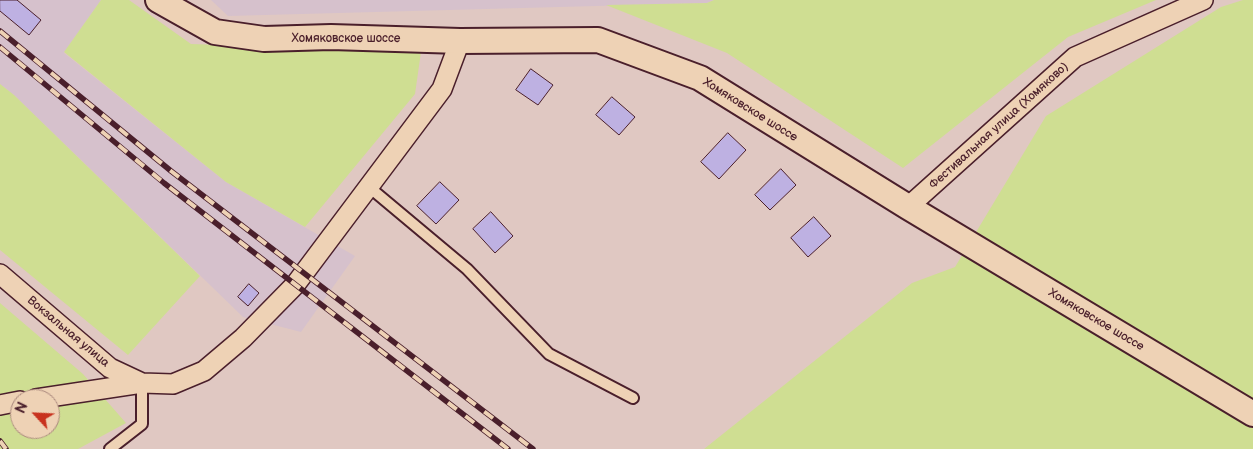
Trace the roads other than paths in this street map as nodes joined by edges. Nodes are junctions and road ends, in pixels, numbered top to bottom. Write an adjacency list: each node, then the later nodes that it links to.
1 (158, 0): 3 (street, Хомяковское шоссе)
2 (1203, 0): 5 (street, Фестивальная улица (Хомяково))
3 (460, 41): 4 (street); 5 (street, Хомяковское шоссе)
4 (369, 187): 7 (street); 9 (lane)
5 (908, 208): 10 (street, Хомяковское шоссе)
6 (0, 274): 7 (street, Вокзальная улица)
7 (142, 383): 8 (street); 11 (lane)
8 (60, 395)
9 (633, 398)
10 (1253, 414)
11 (110, 449)

